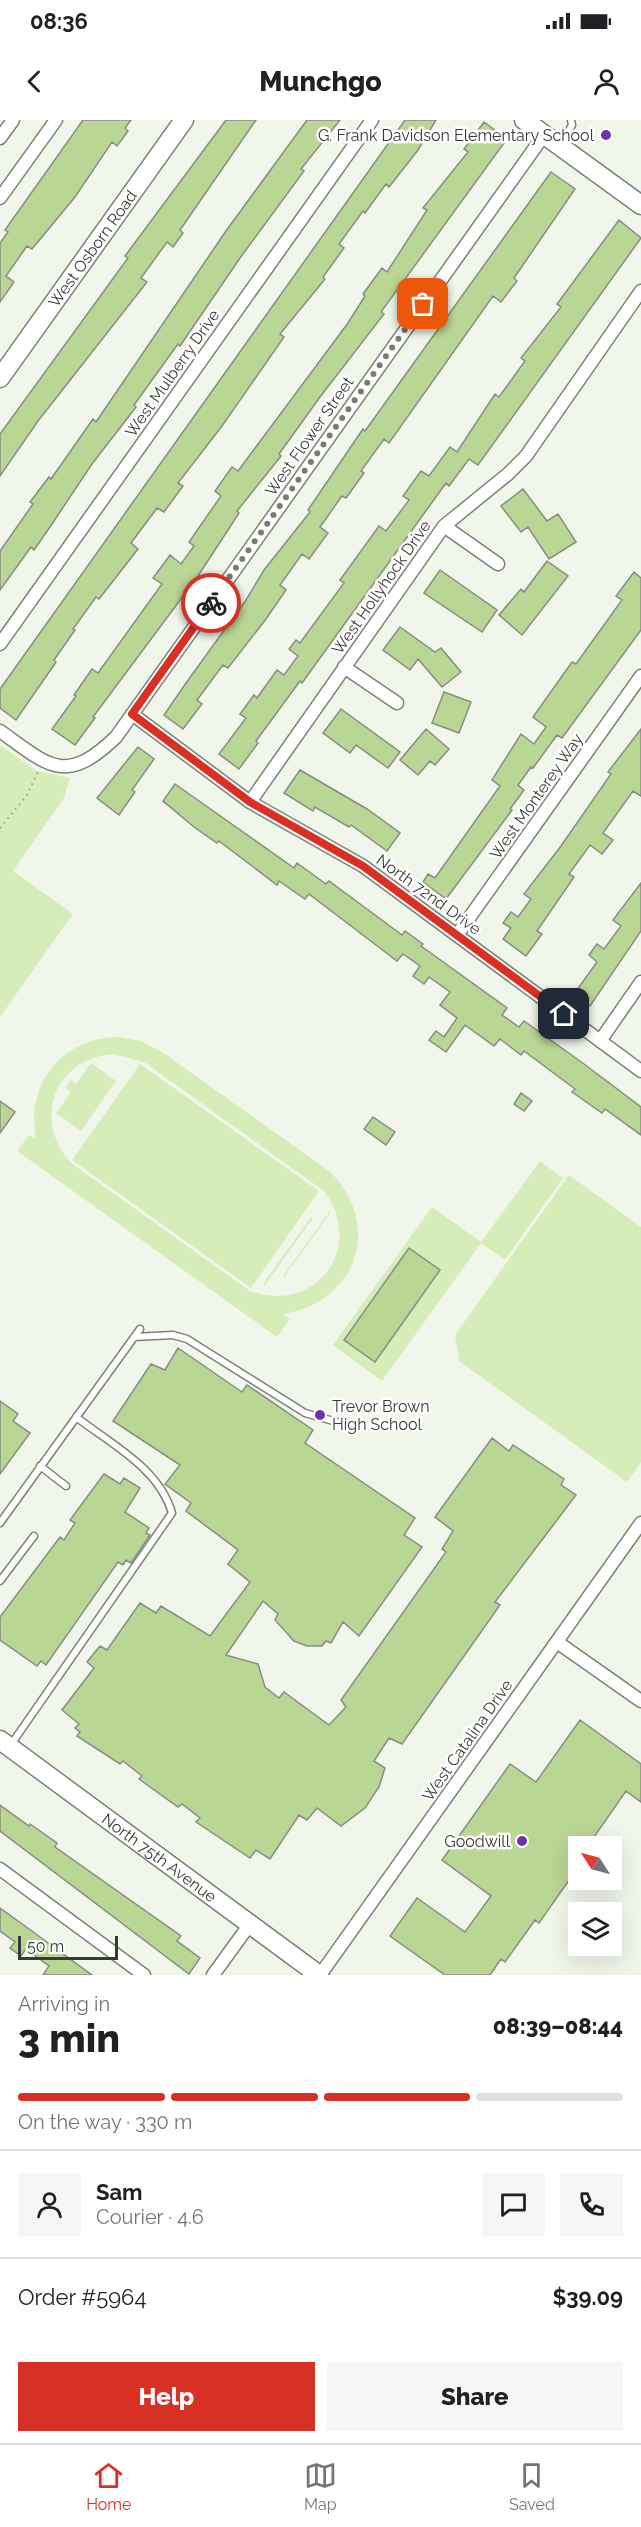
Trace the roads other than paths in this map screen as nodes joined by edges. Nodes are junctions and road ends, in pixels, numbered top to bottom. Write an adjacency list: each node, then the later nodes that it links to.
1 (13, 120): 8 (street)
2 (56, 120): 10 (street)
3 (184, 120): 13 (street, West Osborn Road)
4 (372, 120): 16 (street, West Mulberry Drive)
5 (524, 120): 7 (street)
6 (571, 120): 9 (lane)
7 (544, 135): 9 (street); 20 (street, West Flower Street)
8 (0, 138)
9 (560, 147): 11 (street)
10 (0, 198)
11 (641, 205)
12 (641, 291): 14 (street, West Hollyhock Drive)
13 (0, 378)
14 (444, 526): 15 (street); 17 (street, West Hollyhock Drive)
15 (498, 564)
16 (0, 644)
17 (344, 667): 19 (street); 22 (street, West Hollyhock Drive)
18 (641, 676): 23 (street, West Monterey Way)
19 (397, 703)
20 (132, 714): 21 (street, West Flower Street); 22 (street, North 72nd Drive)
21 (0, 731)
22 (250, 802): 23 (street, North 72nd Drive)
23 (457, 935): 25 (street, North 72nd Drive)
24 (641, 982): 25 (street)
25 (600, 1041): 26 (street, North 72nd Drive)
26 (641, 1071)
27 (140, 1329): 28 (lane)
28 (134, 1337): 29 (lane); 30 (lane)
29 (76, 1418): 31 (lane); 39 (lane)
30 (337, 1422)
31 (40, 1466): 32 (lane); 33 (lane)
32 (66, 1486)
33 (0, 1522)
34 (641, 1523): 37 (street, West Catalina Drive)
35 (34, 1536): 36 (lane)
36 (1, 1579)
37 (557, 1642): 38 (street); 44 (street, West Catalina Drive)
38 (641, 1701)
39 (5, 1743): 41 (street, North 75th Avenue)
40 (0, 1869): 42 (street)
41 (250, 1924): 43 (street); 44 (street, North 75th Avenue)
42 (144, 1975)
43 (213, 1975)
44 (320, 1975)

